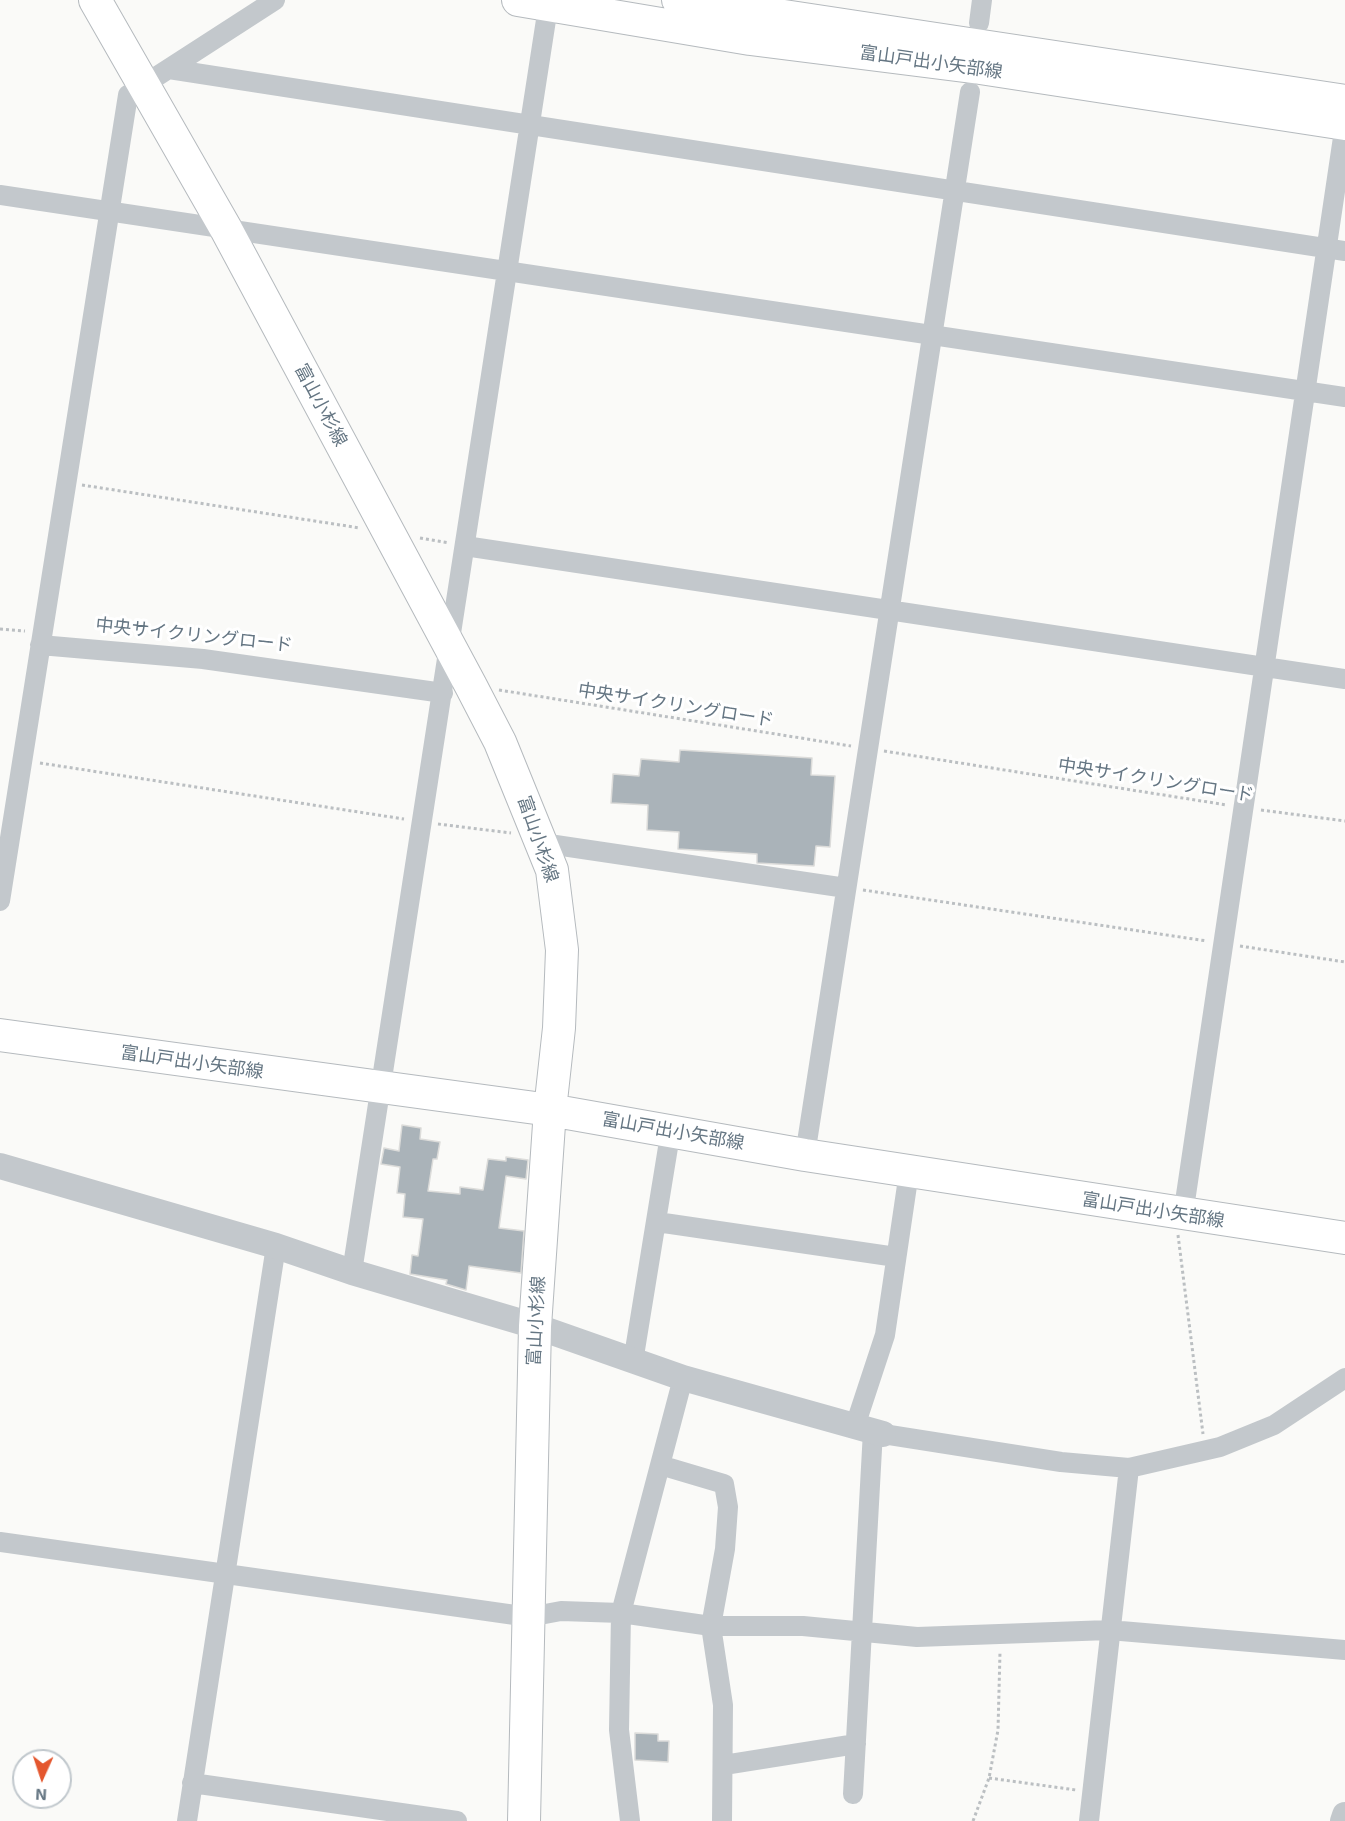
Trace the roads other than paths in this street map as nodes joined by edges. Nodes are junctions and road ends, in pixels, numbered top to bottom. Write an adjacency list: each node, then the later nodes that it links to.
1 (95, 0): 8 (main road, 富山小杉線)
2 (275, 0): 7 (street)
3 (678, 0): 10 (main road, 富山戸出小矢部線)
4 (982, 0): 6 (street)
5 (533, 3): 11 (main road, 富山戸出小矢部線); 12 (street)
6 (979, 23)
7 (169, 69): 8 (street); 12 (street)
8 (142, 87): 15 (street); 16 (main road, 富山小杉線)
9 (970, 92): 13 (street)
10 (1345, 101)
11 (1345, 124): 17 (street)
12 (530, 125): 13 (street); 18 (street)
13 (955, 190): 17 (street); 19 (street)
14 (0, 195): 15 (street)
15 (107, 211): 16 (street); 24 (street)
16 (226, 229): 18 (street); 25 (main road, 富山小杉線)
17 (1336, 249): 20 (street)
18 (507, 271): 19 (street); 22 (street)
19 (933, 334): 20 (street); 23 (street)
20 (1303, 391): 21 (street); 26 (street)
21 (1345, 397)
22 (465, 546): 23 (street); 25 (street)
23 (890, 609): 26 (street); 30 (street)
24 (41, 639): 28 (street); 31 (street)
25 (450, 647): 28 (main road, 富山小杉線)
26 (1263, 666): 27 (street); 39 (street)
27 (1345, 679)
28 (457, 689): 29 (main road, 富山小杉線); 33 (street)
29 (541, 840): 30 (street); 34 (main road, 富山小杉線)
30 (846, 888): 36 (street)
31 (0, 901)
32 (0, 1035): 33 (main road, 富山戸出小矢部線)
33 (381, 1089): 34 (main road, 富山戸出小矢部線); 44 (street)
34 (550, 1110): 35 (main road, 富山戸出小矢部線); 45 (main road, 富山小杉線)
35 (671, 1130): 36 (main road, 富山戸出小矢部線); 40 (street)
36 (805, 1155): 38 (main road, 富山戸出小矢部線)
37 (0, 1166): 42 (street)
38 (909, 1172): 39 (main road, 富山戸出小矢部線); 43 (street)
39 (1179, 1214): 41 (main road, 富山戸出小矢部線)
40 (657, 1222): 43 (street); 46 (street)
41 (1345, 1239)
42 (276, 1246): 44 (street); 53 (street)
43 (896, 1257): 49 (street)
44 (352, 1272): 45 (street)
45 (535, 1326): 46 (street); 55 (main road, 富山小杉線)
46 (633, 1362): 47 (street)
47 (683, 1378): 49 (street); 50 (street)
48 (1345, 1378): 51 (street)
49 (870, 1430): 51 (street); 58 (street)
50 (660, 1465): 54 (street); 56 (street)
51 (1129, 1468): 57 (street)
52 (0, 1542): 53 (street)
53 (225, 1574): 55 (street); 62 (street)
54 (621, 1613): 55 (street); 56 (street); 69 (street)
55 (529, 1617): 68 (main road, 富山小杉線)
56 (711, 1626): 58 (street); 61 (street)
57 (1109, 1630): 58 (street); 59 (street); 71 (street)
58 (864, 1632): 60 (street)
59 (1345, 1650)
60 (856, 1744): 61 (street); 63 (street)
61 (724, 1765): 70 (street)
62 (192, 1783): 64 (street); 66 (street)
63 (853, 1794)
64 (356, 1813): 67 (street)
65 (1345, 1815): 72 (street)
66 (187, 1821)
67 (457, 1821)
68 (524, 1821)
69 (630, 1821)
70 (722, 1821)
71 (1089, 1821)
72 (1342, 1821)

